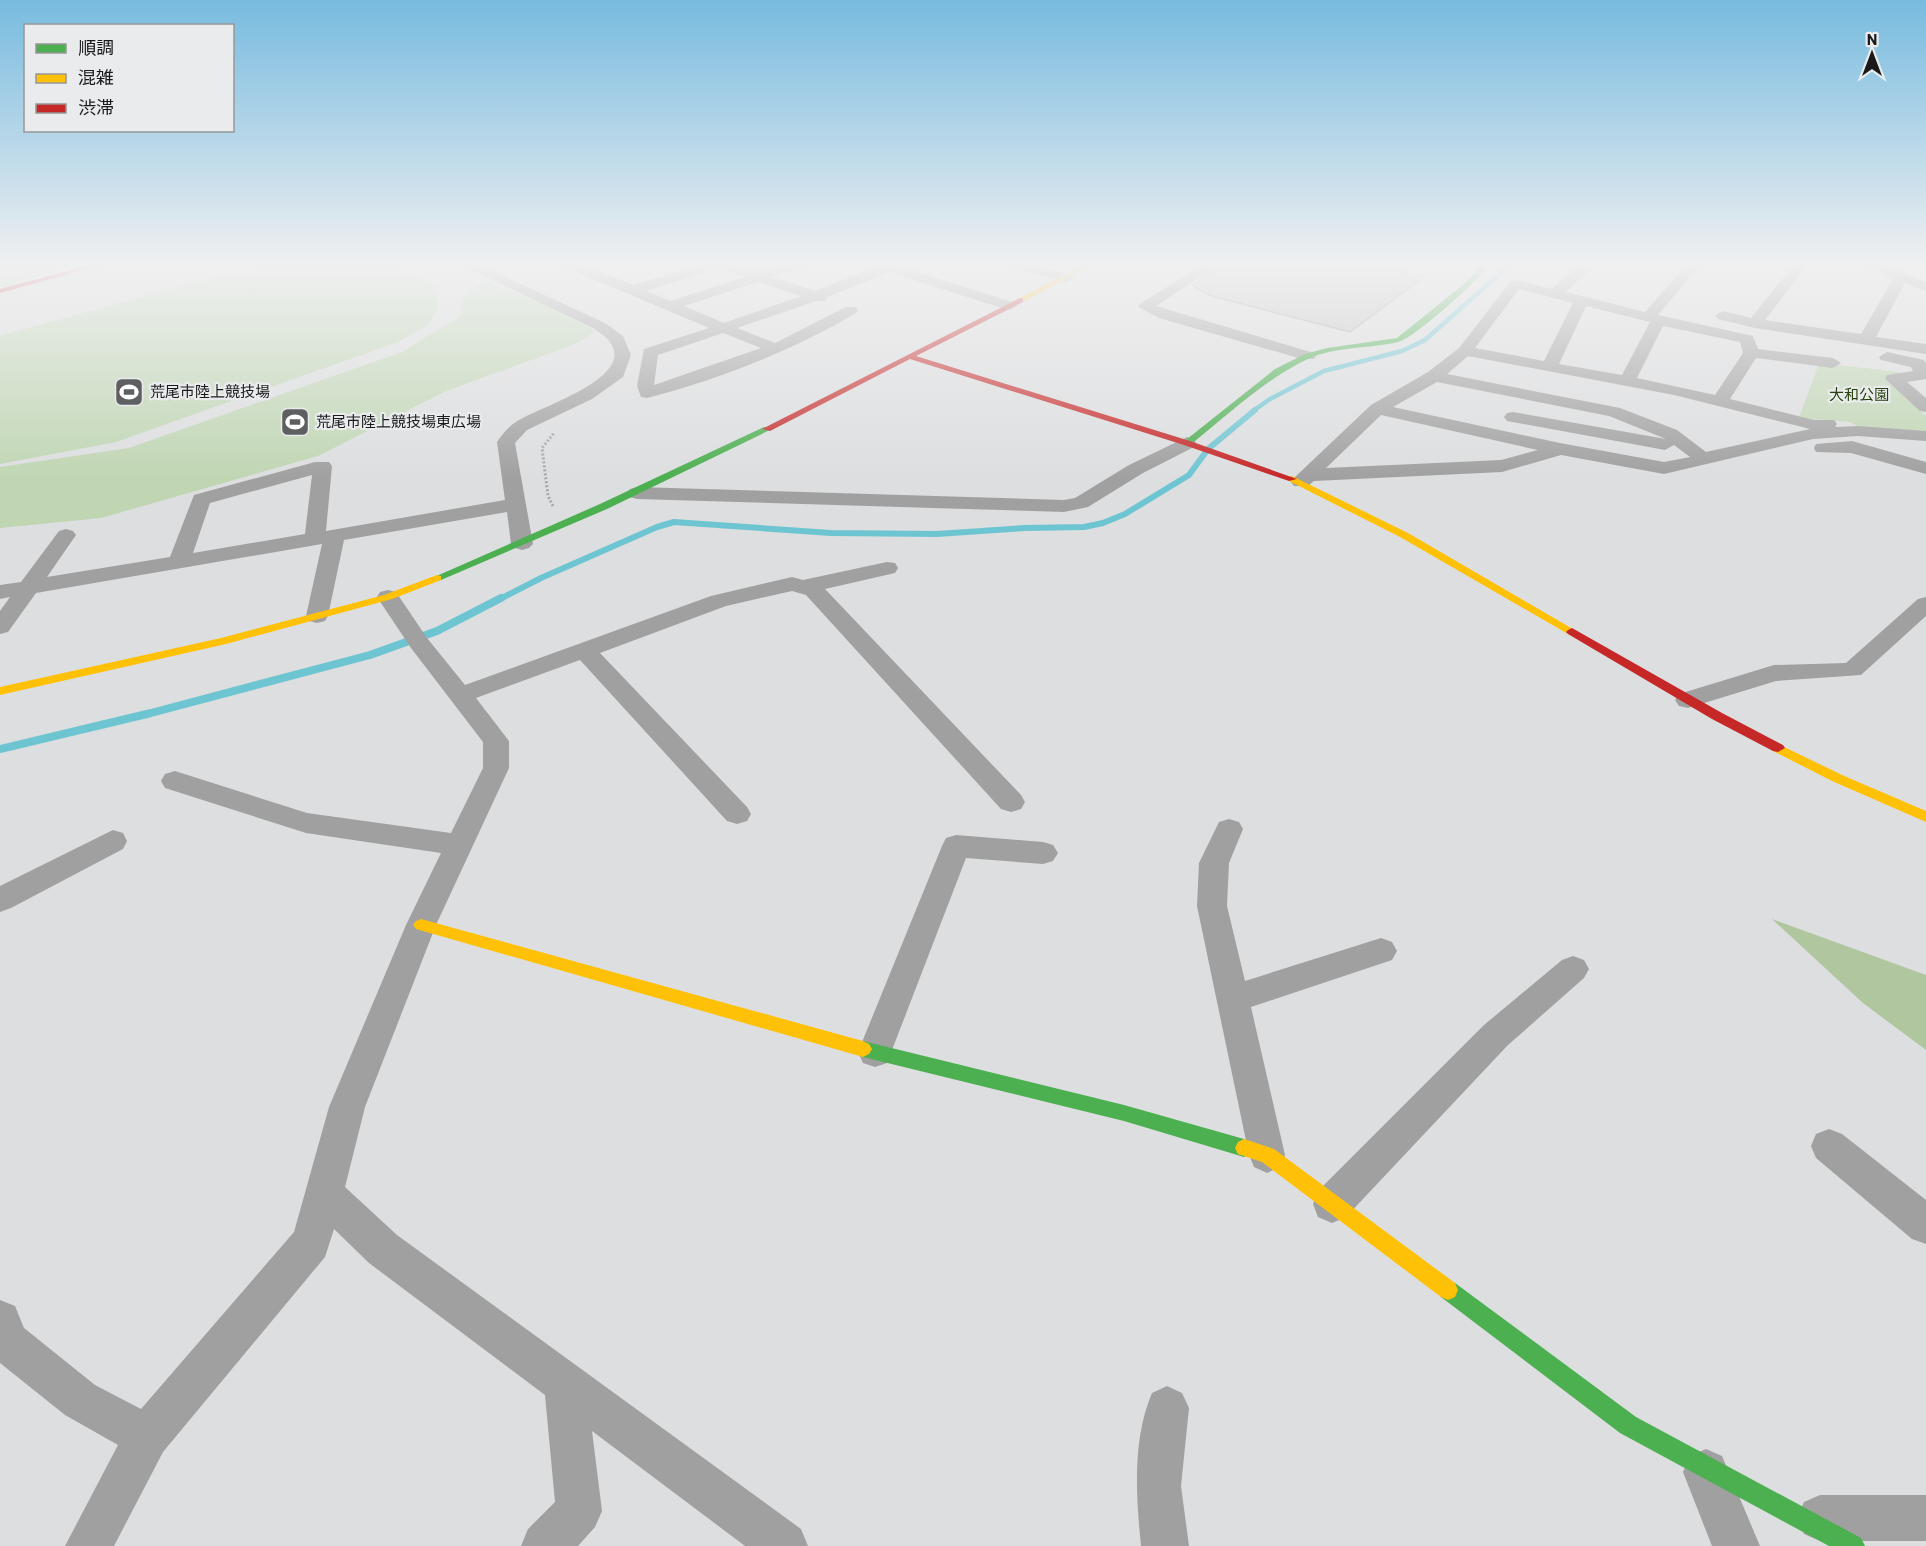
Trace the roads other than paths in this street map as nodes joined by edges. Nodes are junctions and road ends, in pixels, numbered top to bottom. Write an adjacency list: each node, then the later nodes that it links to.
1 (611, 335): 37 (street)
2 (700, 335): 16 (street)
3 (741, 335): 16 (street)
4 (804, 335): 16 (street)
5 (953, 335): 20 (street)
6 (1235, 335): 19 (street)
7 (1405, 335): 19 (street)
8 (1477, 335): 18 (street)
9 (1565, 335): 22 (street)
10 (1647, 335): 24 (street)
11 (1715, 335): 15 (street)
12 (1834, 335): 14 (street)
13 (1869, 335): 14 (street)
14 (1866, 340): 17 (street)
15 (1749, 346): 21 (street); 25 (street); 26 (street)
16 (772, 347)
17 (1926, 349)
18 (1465, 351): 22 (street); 23 (street)
19 (1308, 356): 31 (street)
20 (911, 357): 31 (street); 36 (street)
21 (1833, 363)
22 (1550, 366): 24 (street)
23 (1434, 376): 27 (street); 33 (street)
24 (1628, 380): 25 (street)
25 (1719, 402): 29 (street)
26 (1926, 406)
27 (1377, 409): 32 (street); 35 (street)
28 (1513, 417): 33 (street)
29 (1858, 430): 30 (street); 33 (street)
30 (1926, 436)
31 (1190, 444): 35 (street); 36 (street)
32 (1560, 449): 33 (street); 35 (street)
33 (1703, 454): 34 (street)
34 (1926, 468)
35 (1305, 479): 53 (street)
36 (637, 493): 40 (street)
37 (514, 505): 39 (street); 40 (street)
38 (66, 535): 44 (street)
39 (324, 538): 41 (street); 41 (street); 48 (street)
40 (522, 544): 46 (street)
41 (179, 563): 44 (street)
42 (887, 568): 43 (street)
43 (803, 587): 50 (street); 55 (street)
44 (28, 588): 45 (street); 49 (street)
45 (0, 592)
46 (388, 597): 48 (street); 52 (street)
47 (1926, 604): 53 (street)
48 (317, 616): 51 (street)
49 (0, 627)
50 (584, 650): 52 (street); 56 (street)
51 (0, 691)
52 (461, 695): 60 (street)
53 (1689, 699): 57 (street)
54 (175, 781): 60 (street)
55 (1011, 802)
56 (736, 814)
57 (1926, 817)
58 (1229, 829): 66 (street)
59 (113, 841): 62 (street)
60 (460, 845): 63 (street)
61 (1043, 853): 67 (street)
62 (0, 900)
63 (421, 925): 67 (street); 70 (street)
64 (1381, 951): 66 (street)
65 (1573, 969): 71 (street)
66 (1233, 999): 69 (street)
67 (875, 1052): 69 (street)
68 (1829, 1146): 72 (street)
69 (1267, 1155): 71 (street)
70 (324, 1193): 74 (street); 76 (street)
71 (1332, 1203): 77 (street)
72 (1926, 1225)
73 (0, 1321): 76 (street)
74 (565, 1384): 81 (street); 82 (street)
75 (1167, 1408): 83 (street)
76 (147, 1436): 80 (street)
77 (1703, 1465): 78 (street); 84 (street)
78 (1804, 1518): 79 (street); 85 (street)
79 (1926, 1518)
80 (89, 1546)
81 (545, 1546)
82 (784, 1546)
83 (1165, 1546)
84 (1736, 1546)
85 (1852, 1546)

